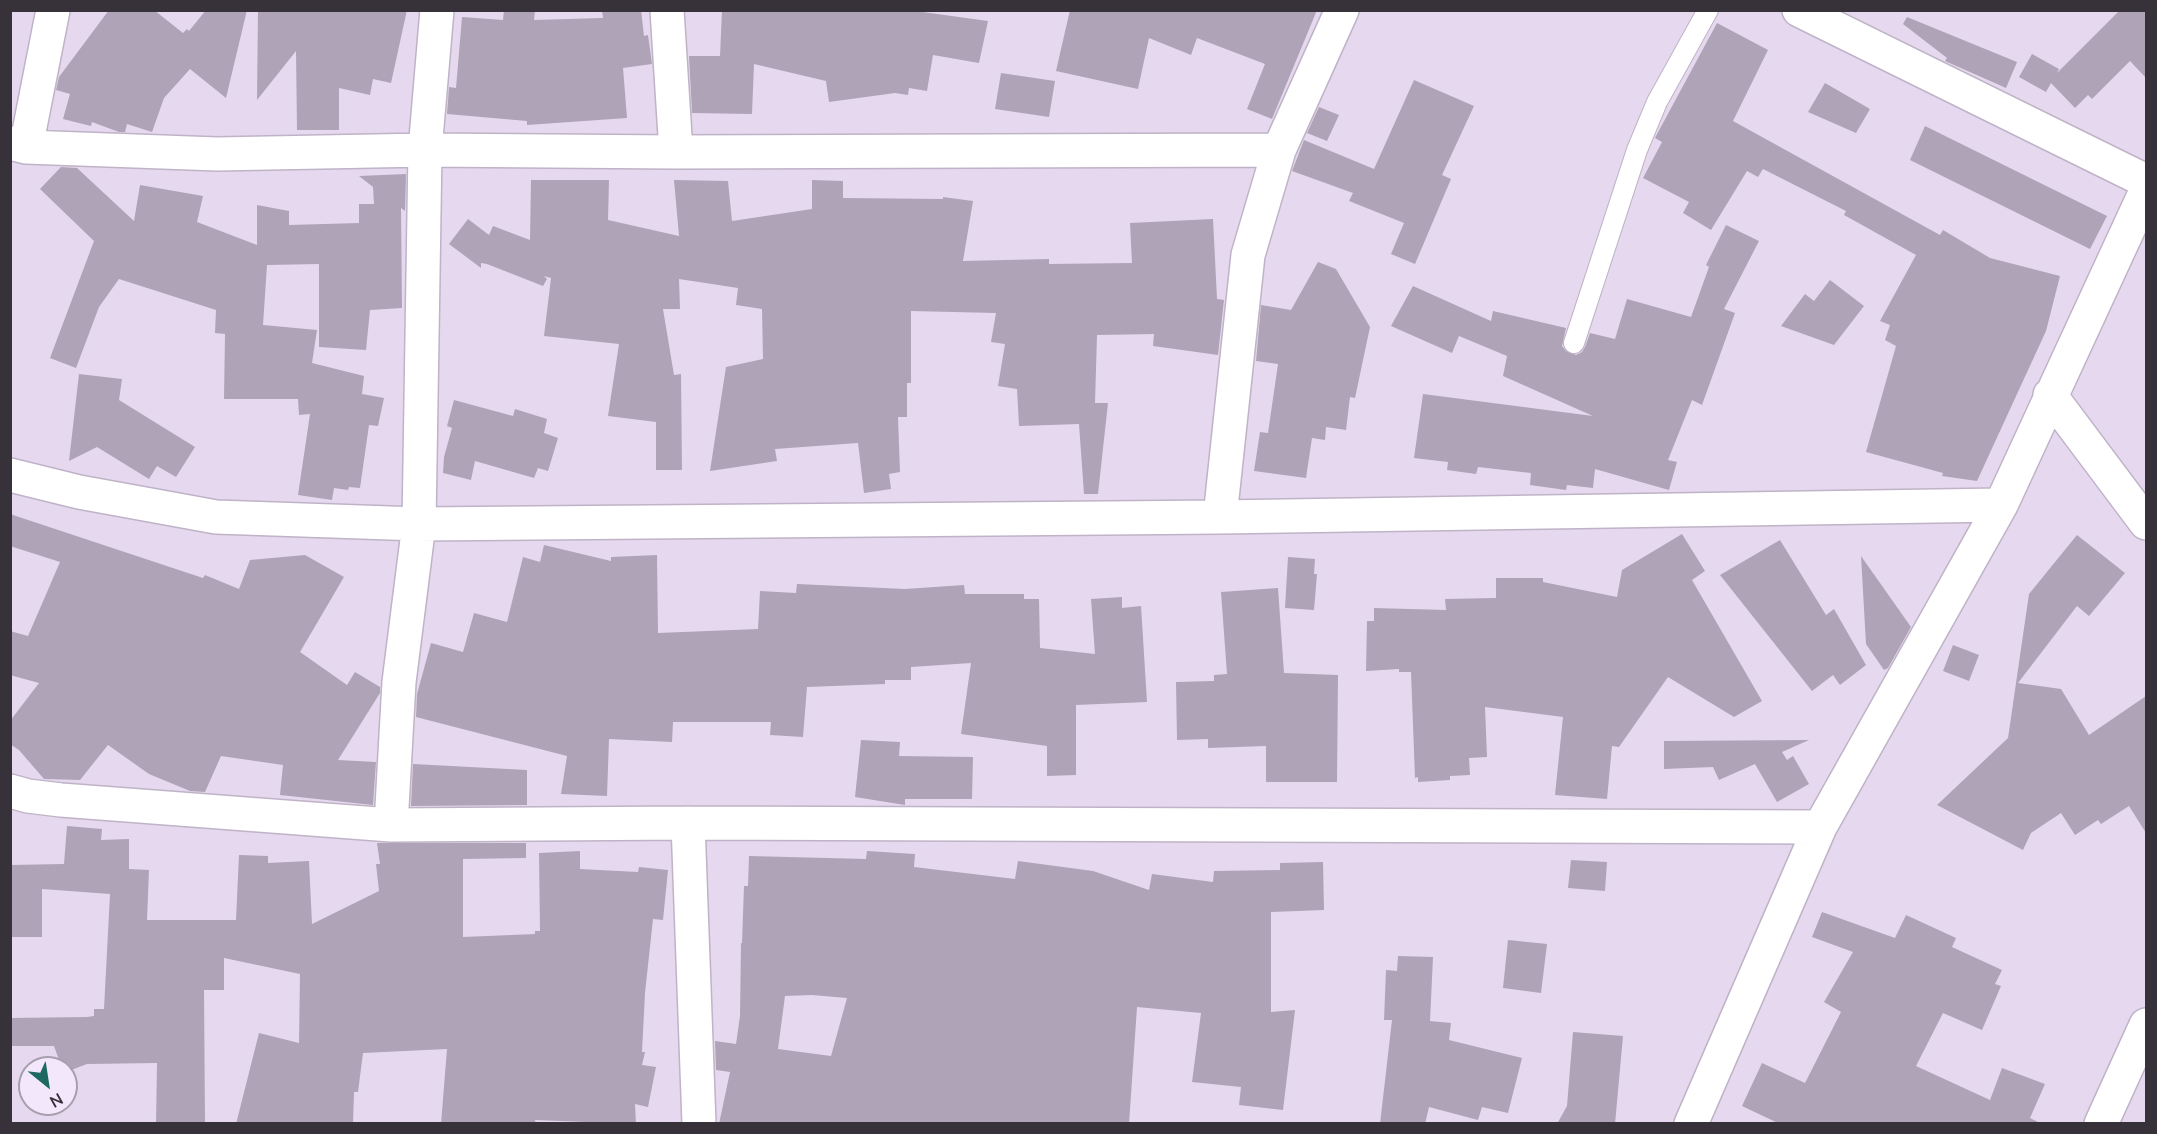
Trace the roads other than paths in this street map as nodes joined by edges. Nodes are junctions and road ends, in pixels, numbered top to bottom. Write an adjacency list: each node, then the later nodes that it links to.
1 (53, 10): 7 (street)
2 (437, 10): 8 (street)
3 (667, 10): 10 (street)
4 (1342, 10): 9 (street)
5 (1708, 10): 13 (lane)
6 (1799, 10): 11 (street)
7 (18, 145): 8 (street)
8 (425, 150): 10 (street); 19 (street)
9 (1279, 150): 10 (street); 17 (street)
10 (676, 152)
11 (2146, 182)
12 (2146, 191): 14 (street)
13 (1574, 343)
14 (2050, 395): 16 (street); 18 (street)
15 (10, 475): 19 (street)
16 (2001, 505): 17 (street); 23 (street)
17 (1220, 517): 19 (street)
18 (2146, 523)
19 (419, 524): 22 (street)
20 (10, 791): 22 (street)
21 (688, 823): 22 (street); 23 (street); 25 (street)
22 (391, 825)
23 (1820, 827): 26 (street)
24 (2146, 1025): 27 (street)
25 (699, 1124)
26 (1691, 1124)
27 (2101, 1124)

